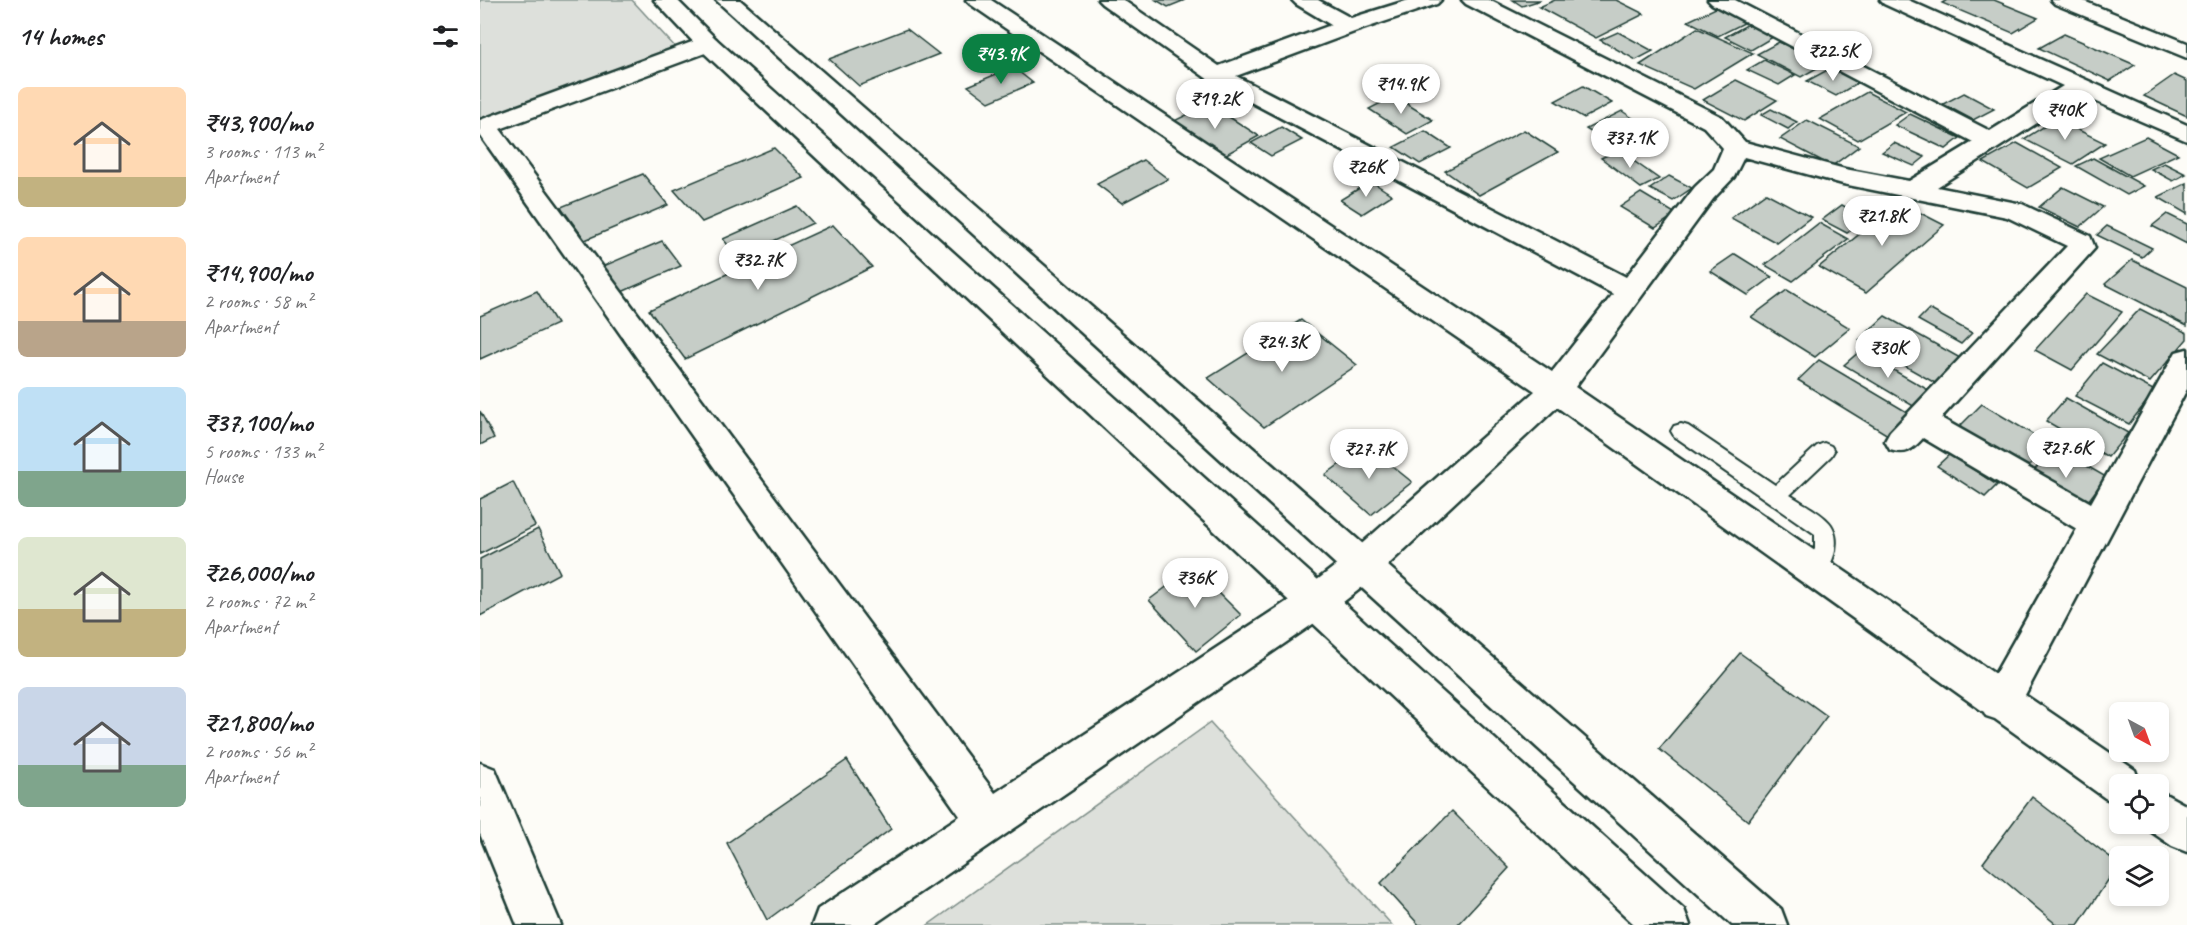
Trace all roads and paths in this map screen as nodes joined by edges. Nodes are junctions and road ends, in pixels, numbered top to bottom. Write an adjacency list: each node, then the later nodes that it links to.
1 (665, 0): 12 (street)
2 (727, 0): 20 (street)
3 (978, 0): 24 (street)
4 (1108, 0): 14 (street)
5 (1303, 0): 11 (street)
6 (1430, 0): 11 (street)
7 (1473, 0): 19 (street)
8 (1719, 0): 18 (street)
9 (1891, 0): 15 (street)
10 (2062, 0): 13 (street)
11 (1349, 26): 14 (street)
12 (708, 44): 16 (street); 20 (street)
13 (2187, 51)
14 (1217, 75): 22 (street)
15 (2080, 85): 17 (street); 18 (street)
16 (483, 127): 36 (street)
17 (2187, 134)
18 (1992, 142): 21 (street)
19 (1736, 147): 21 (street); 22 (street)
20 (900, 188): 29 (street); 31 (street)
21 (1912, 191): 28 (street)
22 (1630, 291): 24 (street)
23 (2187, 360): 28 (street)
24 (1556, 390): 29 (street); 30 (street)
25 (1681, 431): 27 (lane)
26 (1824, 451): 27 (lane)
27 (1776, 496): 30 (lane)
28 (2098, 524): 32 (street)
29 (1360, 567): 31 (street); 41 (street)
30 (1813, 569): 32 (street)
31 (1316, 602): 36 (street); 40 (street)
32 (2000, 703): 33 (street)
33 (2109, 777)
34 (480, 783): 38 (street)
35 (2169, 819): 37 (street)
36 (989, 820): 39 (street)
37 (2187, 831)
38 (539, 925)
39 (834, 925)
40 (1668, 925)
41 (1765, 925)

